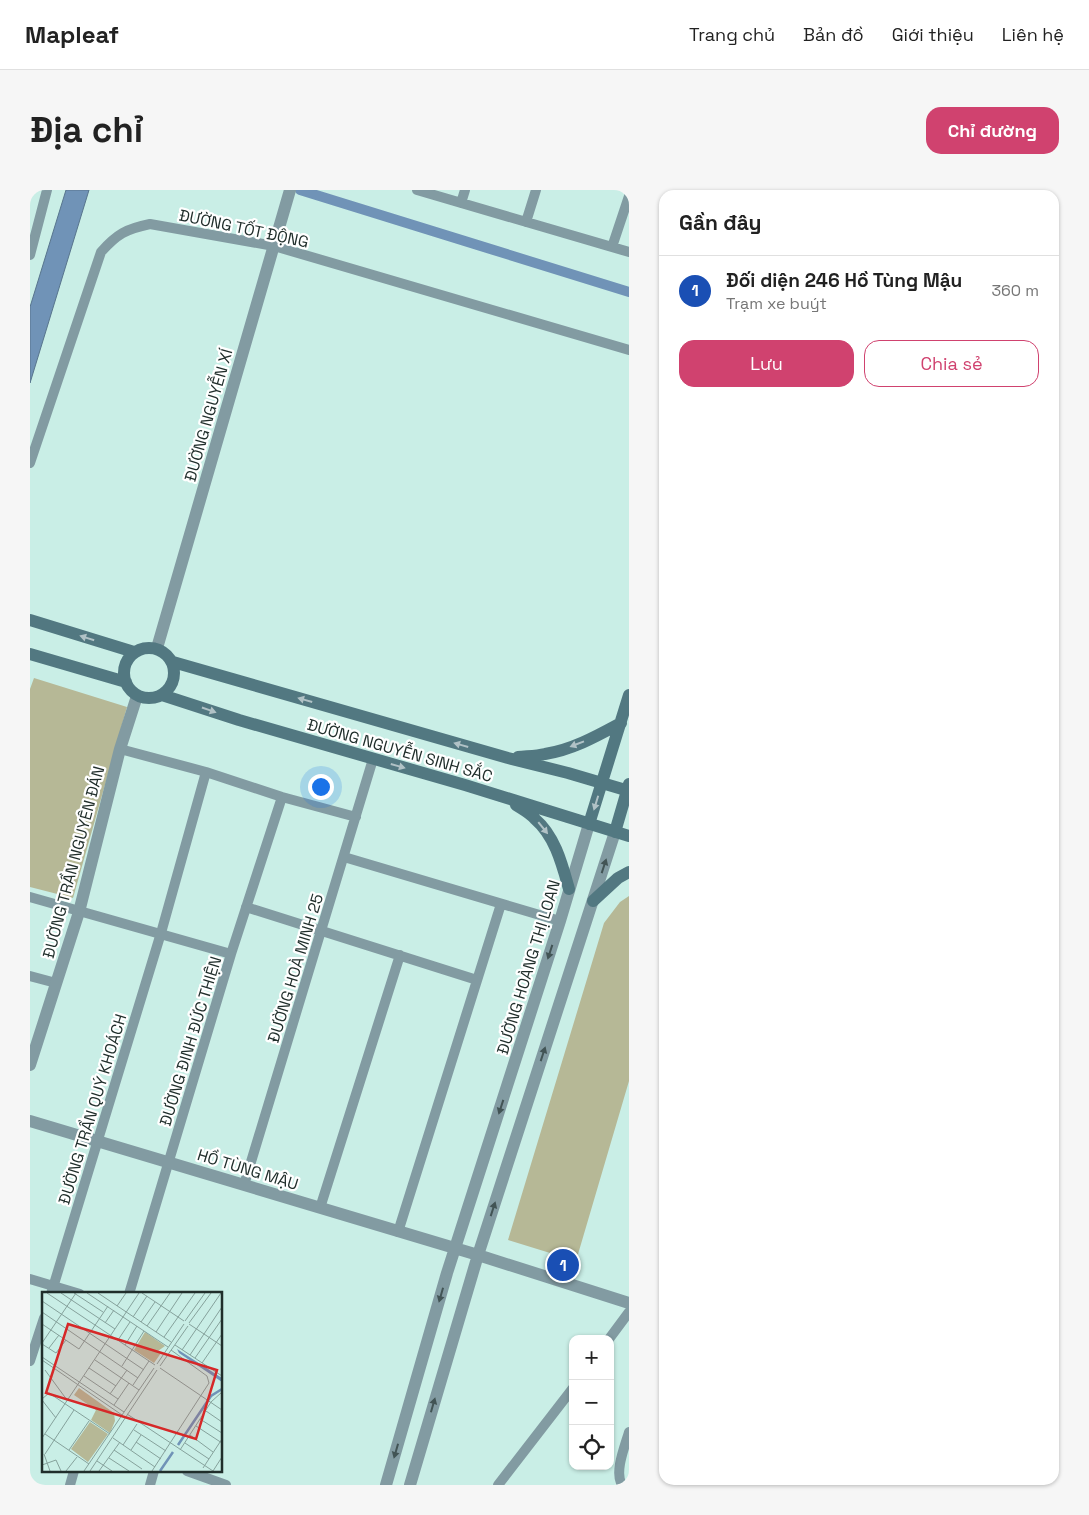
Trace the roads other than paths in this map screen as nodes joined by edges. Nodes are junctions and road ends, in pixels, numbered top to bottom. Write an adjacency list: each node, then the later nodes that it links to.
1 (47, 190): 12 (street)
2 (417, 190): 7 (street)
3 (465, 190): 7 (street)
4 (536, 190): 8 (street)
5 (288, 194): 9 (street, ĐƯỜNG NGUYỄN XÍ)
6 (629, 196): 10 (street)
7 (461, 203): 8 (street)
8 (526, 222): 10 (street)
9 (274, 246): 13 (street, ĐƯỜNG TỐT ĐỘNG); 14 (street, ĐƯỜNG TỐT ĐỘNG); 16 (street, ĐƯỜNG NGUYỄN XÍ)
10 (612, 247): 11 (street)
11 (629, 252)
12 (30, 255)
13 (629, 350)
14 (30, 462)
15 (30, 620): 17 (main road, one-way to 15)
16 (156, 648): 17 (main road); 19 (main road)
17 (134, 652): 20 (main road)
18 (30, 654): 20 (main road)
19 (173, 662): 21 (main road); 26 (main road, ĐƯỜNG NGUYỄN SINH SẮC, one-way to 19)
20 (126, 682): 23 (main road)
21 (162, 695): 23 (main road); 27 (main road, ĐƯỜNG NGUYỄN SINH SẮC, one-way to 27)
22 (629, 695): 24 (main road, ĐƯỜNG HOÀNG THỊ LOAN)
23 (137, 696): 25 (street, ĐƯỜNG TRẦN NGUYÊN ĐÁN)
24 (621, 723): 26 (main road, one-way to 26); 29 (main road, ĐƯỜNG HOÀNG THỊ LOAN)
25 (120, 749): 28 (street); 44 (street, ĐƯỜNG TRẦN NGUYÊN ĐÁN)
26 (508, 758): 29 (main road, ĐƯỜNG NGUYỄN SINH SẮC)
27 (373, 759): 32 (main road, ĐƯỜNG NGUYỄN SINH SẮC, one-way to 32); 33 (street, ĐƯỜNG HOÀ MINH 25)
28 (206, 772): 31 (street); 47 (street, ĐƯỜNG TRẦN QUÝ KHOÁCH)
29 (602, 783): 30 (main road, ĐƯỜNG NGUYỄN SINH SẮC); 34 (main road, ĐƯỜNG HOÀNG THỊ LOAN, one-way to 34)
30 (628, 789): 35 (main road)
31 (282, 797): 33 (street); 43 (street, ĐƯỜNG ĐINH ĐỨC THIỆN)
32 (506, 798): 34 (main road, ĐƯỜNG NGUYỄN SINH SẮC); 39 (main road, one-way to 39)
33 (356, 817): 37 (street, ĐƯỜNG HOÀ MINH 25)
34 (589, 824): 35 (main road, ĐƯỜNG NGUYỄN SINH SẮC); 39 (street, ĐƯỜNG HOÀNG THỊ LOAN)
35 (615, 832): 36 (main road, ĐƯỜNG NGUYỄN SINH SẮC); 41 (street, one-way to 35)
36 (629, 836)
37 (344, 857): 42 (street); 46 (street, ĐƯỜNG HOÀ MINH 25)
38 (629, 872): 41 (main road)
39 (569, 889): 45 (street, ĐƯỜNG HOÀNG THỊ LOAN)
40 (30, 897): 44 (street)
41 (593, 901): 62 (street, one-way to 41)
42 (501, 904): 45 (street); 51 (street)
43 (246, 907): 46 (street); 48 (street, ĐƯỜNG ĐINH ĐỨC THIỆN)
44 (79, 912): 47 (street); 52 (street, ĐƯỜNG TRẦN NGUYÊN ĐÁN)
45 (560, 921): 61 (street, ĐƯỜNG HOÀNG THỊ LOAN, one-way to 61)
46 (322, 930): 49 (street); 58 (street, ĐƯỜNG HOÀ MINH 25)
47 (161, 933): 48 (street); 56 (street, ĐƯỜNG TRẦN QUÝ KHOÁCH)
48 (231, 954): 57 (street, ĐƯỜNG ĐINH ĐỨC THIỆN)
49 (400, 955): 51 (street); 59 (street)
50 (30, 976): 52 (street)
51 (477, 980): 60 (street)
52 (56, 983): 53 (street, ĐƯỜNG TRẦN NGUYÊN ĐÁN)
53 (33, 1047): 54 (street, ĐƯỜNG TRẦN NGUYÊN ĐÁN)
54 (30, 1065)
55 (30, 1121): 56 (street, HỒ TÙNG MẬU)
56 (98, 1141): 57 (street, HỒ TÙNG MẬU); 64 (street, ĐƯỜNG TRẦN QUÝ KHOÁCH)
57 (169, 1162): 58 (street, HỒ TÙNG MẬU); 66 (street, ĐƯỜNG ĐINH ĐỨC THIỆN)
58 (244, 1185): 59 (street, HỒ TÙNG MẬU)
59 (320, 1208): 60 (street, HỒ TÙNG MẬU)
60 (398, 1232): 61 (street, HỒ TÙNG MẬU)
61 (456, 1249): 62 (street, HỒ TÙNG MẬU); 80 (street, ĐƯỜNG HOÀNG THỊ LOAN, one-way to 80)
62 (478, 1255): 67 (street, HỒ TÙNG MẬU); 81 (street, one-way to 62)
63 (30, 1279): 64 (street)
64 (53, 1290): 65 (street)
65 (66, 1292)
66 (130, 1292)
67 (629, 1303)
68 (629, 1312): 70 (street)
69 (42, 1324): 71 (street)
70 (612, 1335)
71 (30, 1361)
72 (569, 1393): 82 (street)
73 (629, 1432): 83 (street)
74 (74, 1472): 77 (street)
75 (154, 1472): 78 (street)
76 (190, 1472): 79 (street)
77 (70, 1485)
78 (150, 1485)
79 (226, 1485)
80 (386, 1485)
81 (410, 1485)
82 (498, 1485)
83 (622, 1485)

